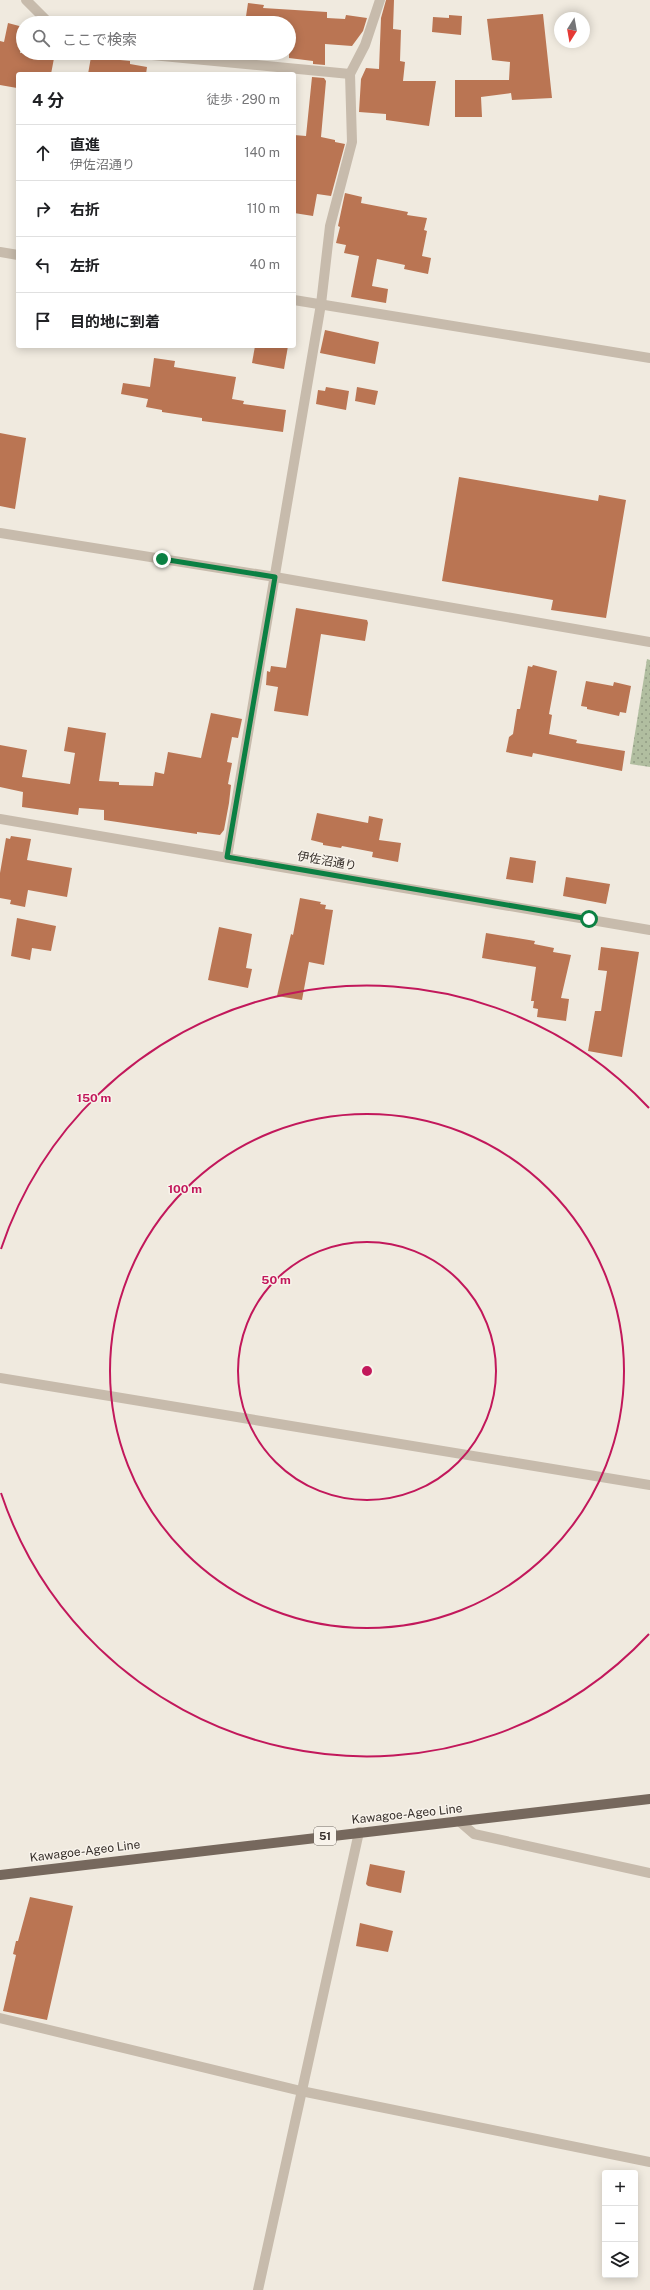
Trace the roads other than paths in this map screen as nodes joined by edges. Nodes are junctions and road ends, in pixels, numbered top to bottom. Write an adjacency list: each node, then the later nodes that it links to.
1 (26, 0): 3 (street)
2 (380, 0): 5 (street)
3 (42, 16)
4 (204, 60): 5 (street)
5 (350, 74): 9 (street)
6 (0, 252): 7 (street)
7 (16, 255)
8 (296, 300): 9 (street)
9 (321, 304): 10 (street); 12 (street)
10 (650, 358)
11 (0, 533): 12 (street)
12 (275, 577): 13 (street); 15 (street)
13 (650, 642)
14 (0, 819): 15 (street, 伊佐沼通り)
15 (227, 857): 16 (street, 伊佐沼通り)
16 (650, 930)
17 (0, 1378): 18 (street)
18 (650, 1485)
19 (650, 1799): 20 (main road, Kawagoe-Ageo Line / 51)
20 (459, 1821): 21 (main road, Kawagoe-Ageo Line / 51); 22 (street)
21 (359, 1832): 23 (main road, Kawagoe-Ageo Line / 51); 25 (street)
22 (650, 1873)
23 (0, 1875)
24 (0, 2018): 25 (street)
25 (301, 2091): 26 (street); 27 (street)
26 (650, 2162)
27 (258, 2290)

